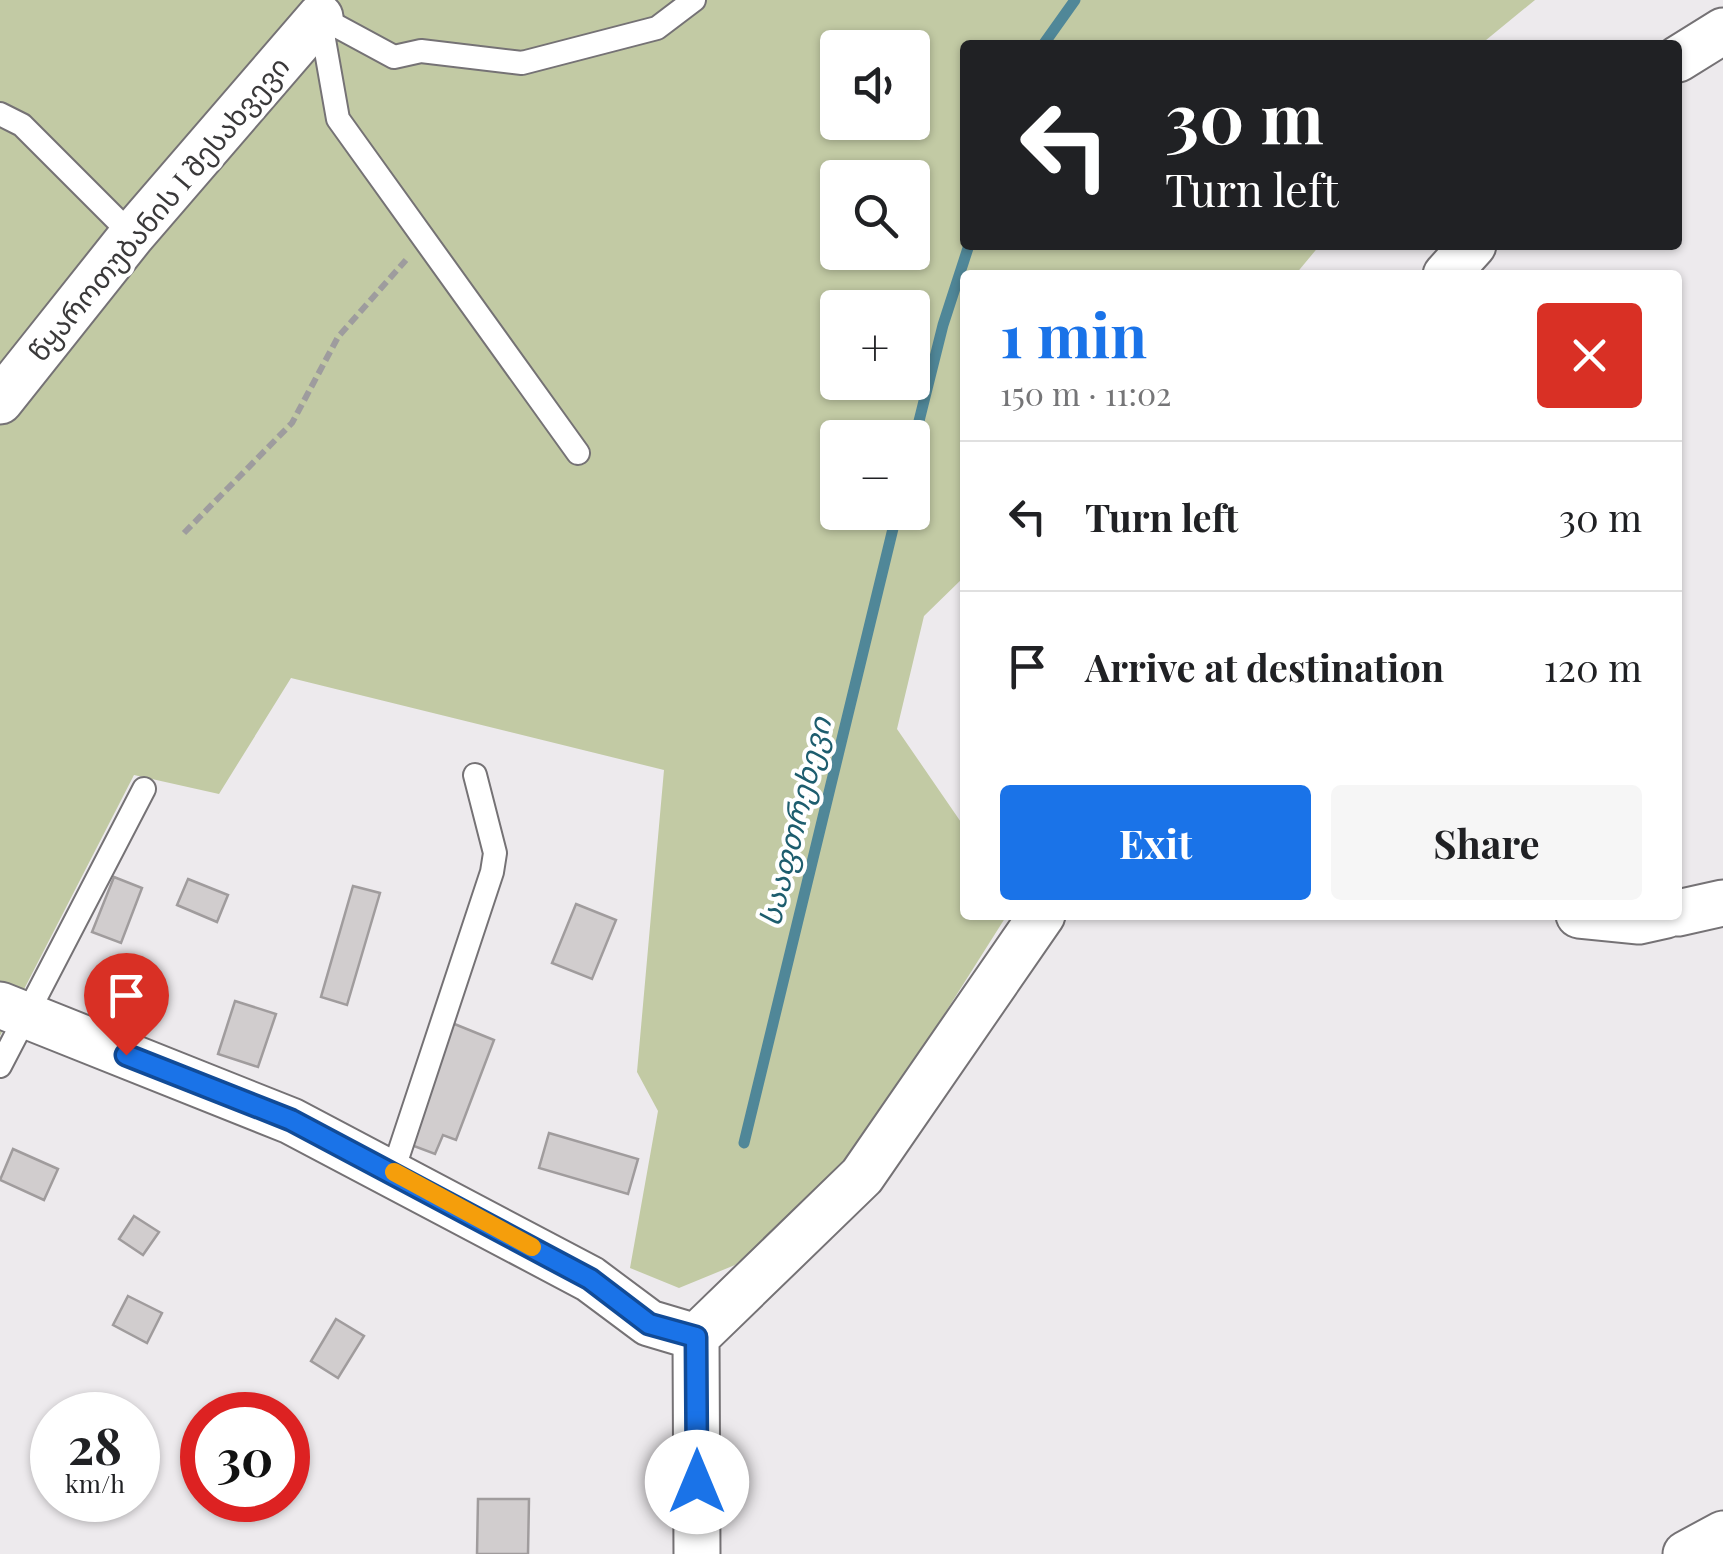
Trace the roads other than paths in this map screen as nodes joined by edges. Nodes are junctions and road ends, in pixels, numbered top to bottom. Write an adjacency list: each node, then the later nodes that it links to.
1 (694, 0): 2 (lane)
2 (323, 8): 6 (street, წყაროთუბანის I შესახვევი); 10 (lane)
3 (1723, 31): 4 (street)
4 (1682, 57)
5 (0, 114): 6 (lane)
6 (132, 235): 9 (street, წყაროთუბანის I შესახვევი)
7 (1468, 250): 8 (street)
8 (1450, 270)
9 (0, 401)
10 (578, 454)
11 (475, 775): 18 (lane)
12 (144, 788): 16 (lane)
13 (1723, 903): 14 (street)
14 (1682, 911)
15 (1039, 920): 19 (street)
16 (13, 1011): 17 (lane); 18 (street)
17 (0, 1066)
18 (393, 1171): 19 (street)
19 (696, 1337): 21 (street)
20 (1723, 1534): 22 (street)
21 (697, 1554)
22 (1686, 1554)

